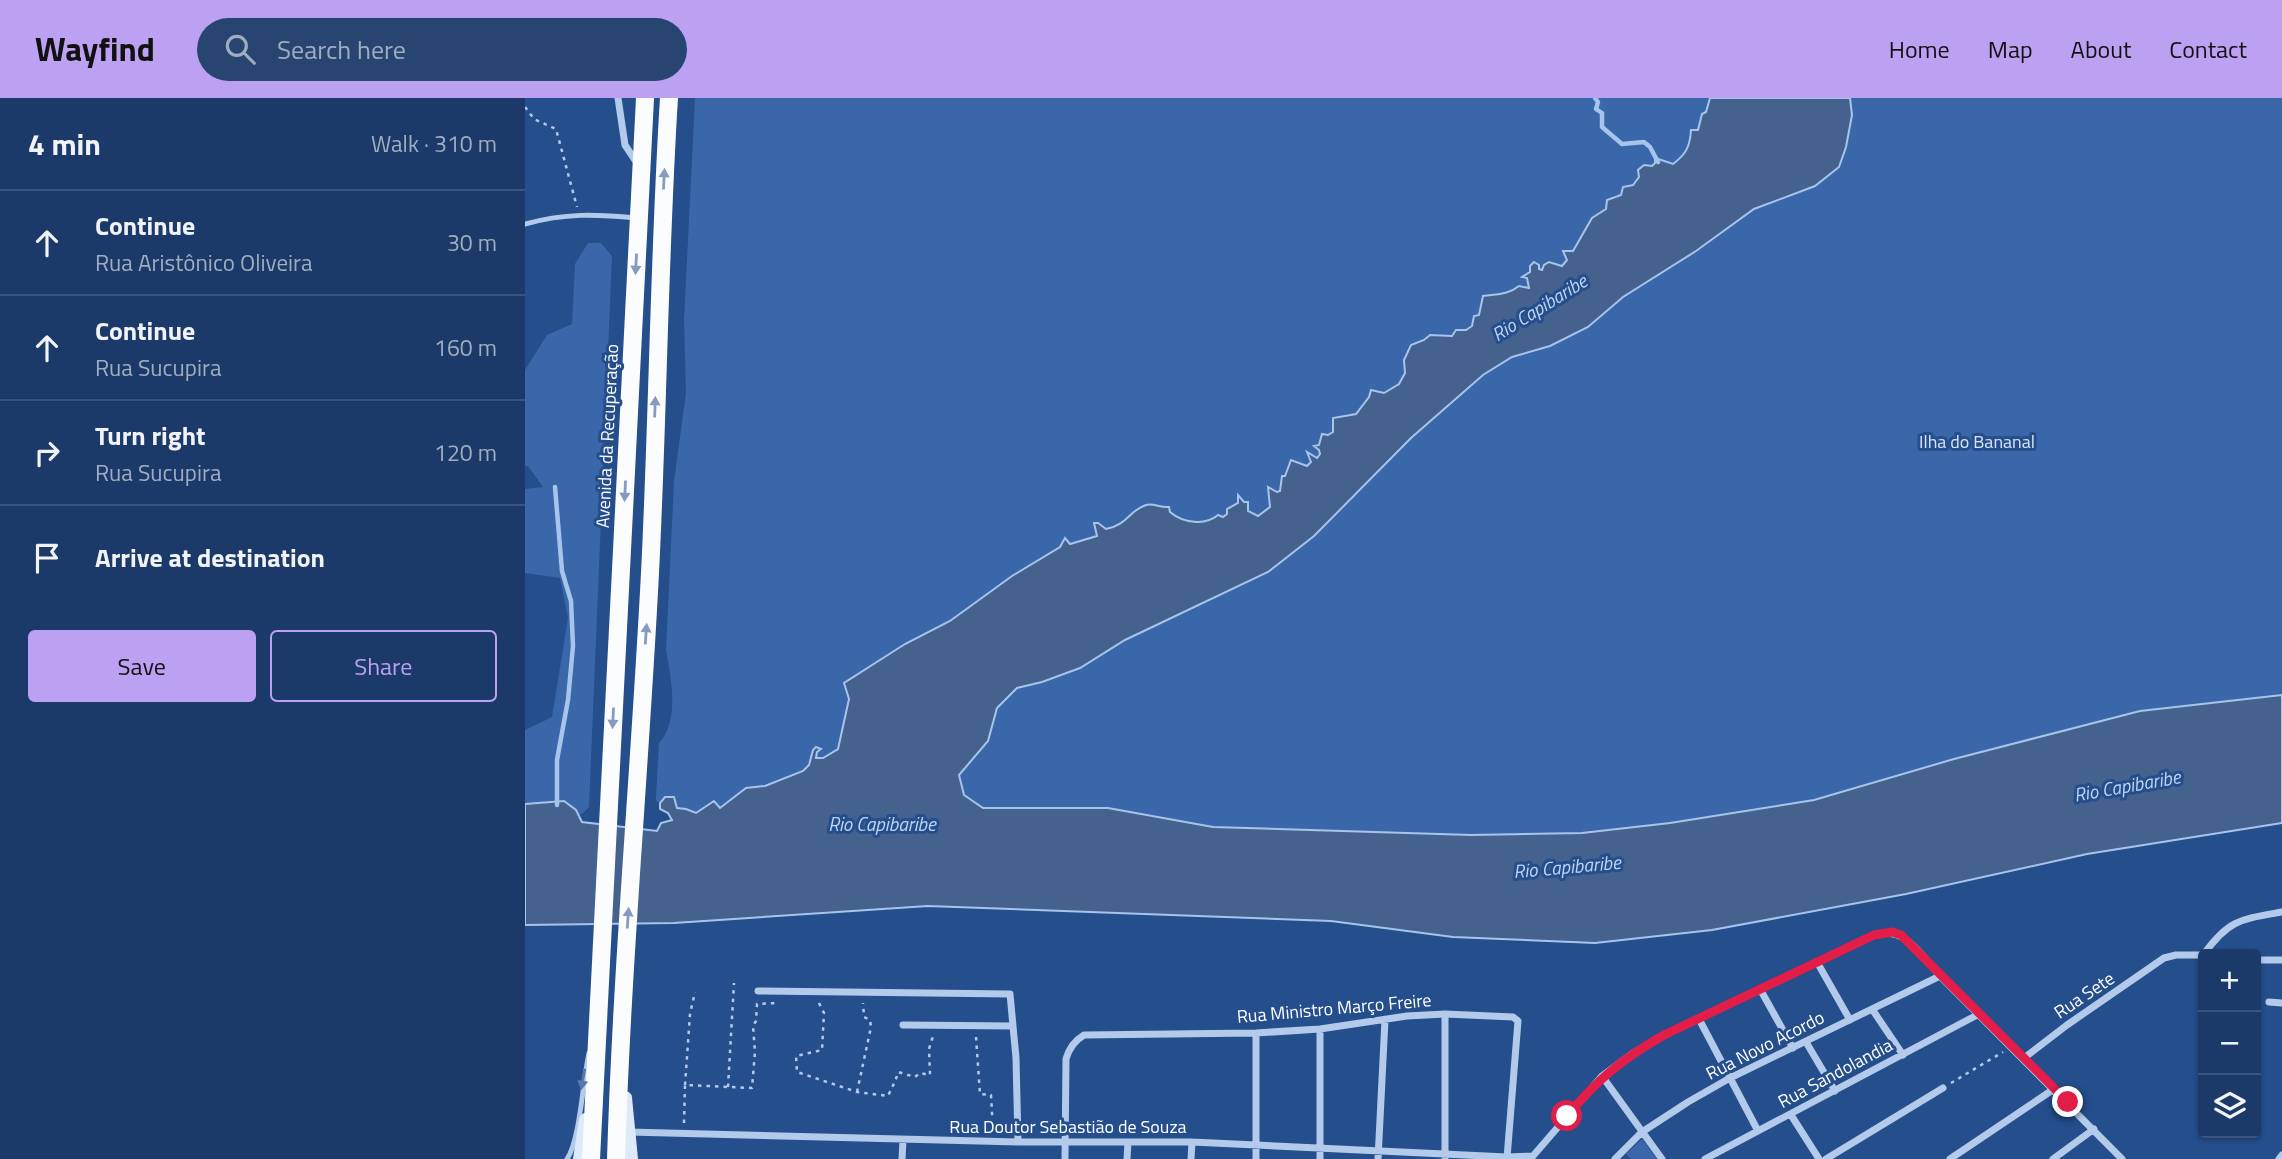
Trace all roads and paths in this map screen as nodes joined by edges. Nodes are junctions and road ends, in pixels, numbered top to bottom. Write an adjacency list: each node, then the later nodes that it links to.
1 (618, 98): 5 (street)
2 (645, 98): 5 (highway, Avenida da Recuperação)
3 (669, 98): 41 (highway, one-way to 3)
4 (525, 107): 6 (path)
5 (641, 169): 7 (highway, Avenida da Recuperação)
6 (579, 214): 7 (lane); 8 (lane)
7 (639, 219): 26 (highway, Avenida da Recuperação, one-way to 26)
8 (525, 223)
9 (2282, 912): 10 (street)
10 (2207, 949)
11 (2198, 954): 43 (street, Rua Sete)
12 (2261, 960): 13 (street)
13 (2282, 960)
14 (1817, 962): 15 (street); 17 (street); 31 (street)
15 (1940, 976): 25 (street, Rua Novo Acordo); 28 (street)
16 (734, 983): 48 (path)
17 (1761, 989): 29 (street); 40 (street)
18 (758, 991): 33 (street)
19 (695, 992): 47 (path)
20 (812, 1001): 52 (path)
21 (863, 1001): 52 (path)
22 (2269, 1002): 24 (street)
23 (785, 1003): 48 (path)
24 (2282, 1003)
25 (1873, 1009): 31 (street, Rua Novo Acordo); 42 (street)
26 (598, 1012): 44 (highway, Avenida da Recuperação); 72 (lane, one-way to 72)
27 (1445, 1014): 30 (street, Rua Ministro Março Freire); 68 (street); 70 (street, Rua Ministro Março Freire)
28 (1979, 1014): 39 (street); 42 (street, Rua Sandolandia)
29 (1699, 1019): 45 (street); 46 (street)
30 (1385, 1020): 35 (street, Rua Ministro Março Freire); 67 (street)
31 (1850, 1020): 38 (street, Rua Novo Acordo)
32 (903, 1025): 33 (street)
33 (1013, 1026): 61 (street)
34 (935, 1028): 52 (path)
35 (1319, 1029): 37 (street, Rua Ministro Março Freire); 66 (street)
36 (975, 1030): 60 (path)
37 (1257, 1033): 62 (street, Rua Ministro Março Freire); 65 (street)
38 (1806, 1042): 40 (street, Rua Novo Acordo); 51 (street)
39 (2012, 1046): 43 (street); 49 (path)
40 (1793, 1048): 46 (street, Rua Novo Acordo)
41 (620, 1051): 56 (main road); 75 (highway)
42 (1903, 1055): 51 (street, Rua Sandolandia)
43 (2024, 1058): 50 (street)
44 (596, 1060): 73 (main road); 74 (highway, Avenida da Recuperação)
45 (1602, 1076): 57 (street); 69 (street)
46 (1730, 1079): 55 (street); 57 (street, Rua Novo Acordo)
47 (685, 1085): 48 (path); 58 (path)
48 (728, 1087)
49 (1943, 1088): 87 (street)
50 (2054, 1089): 54 (street); 88 (street)
51 (1835, 1091): 53 (street, Rua Sandolandia)
52 (857, 1092)
53 (1790, 1115): 55 (street, Rua Sandolandia); 86 (street)
54 (2094, 1129): 89 (street); 90 (street)
55 (1758, 1131): 85 (street, Rua Sandolandia)
56 (628, 1132): 58 (street, Rua Doutor Sebastião de Souza); 76 (main road)
57 (1642, 1132): 71 (street, Rua Novo Acordo); 84 (street)
58 (684, 1133): 59 (street, Rua Doutor Sebastião de Souza)
59 (902, 1140): 60 (street, Rua Doutor Sebastião de Souza); 77 (street)
60 (994, 1142): 61 (street, Rua Doutor Sebastião de Souza)
61 (1017, 1142): 62 (street, Rua Doutor Sebastião de Souza)
62 (1066, 1142): 63 (street, Rua Doutor Sebastião de Souza); 78 (street)
63 (1128, 1142): 64 (street, Rua Doutor Sebastião de Souza); 79 (street)
64 (1192, 1142): 65 (street, Rua Doutor Sebastião de Souza); 80 (street)
65 (1256, 1145): 66 (street, Rua Doutor Sebastião de Souza); 81 (street)
66 (1321, 1148): 67 (street, Rua Doutor Sebastião de Souza); 82 (street)
67 (1378, 1150): 68 (street, Rua Doutor Sebastião de Souza); 83 (street)
68 (1445, 1156): 70 (street, Rua Doutor Sebastião de Souza)
69 (1534, 1157): 70 (street, Rua Doutor Sebastião de Souza)
70 (1507, 1158)
71 (1619, 1158)
72 (566, 1159)
73 (580, 1159)
74 (591, 1159)
75 (616, 1159)
76 (631, 1159)
77 (902, 1159)
78 (1065, 1159)
79 (1127, 1159)
80 (1191, 1159)
81 (1256, 1159)
82 (1320, 1159)
83 (1378, 1159)
84 (1662, 1159)
85 (1705, 1159)
86 (1819, 1159)
87 (1826, 1159)
88 (1950, 1159)
89 (2053, 1159)
90 (2122, 1159)

